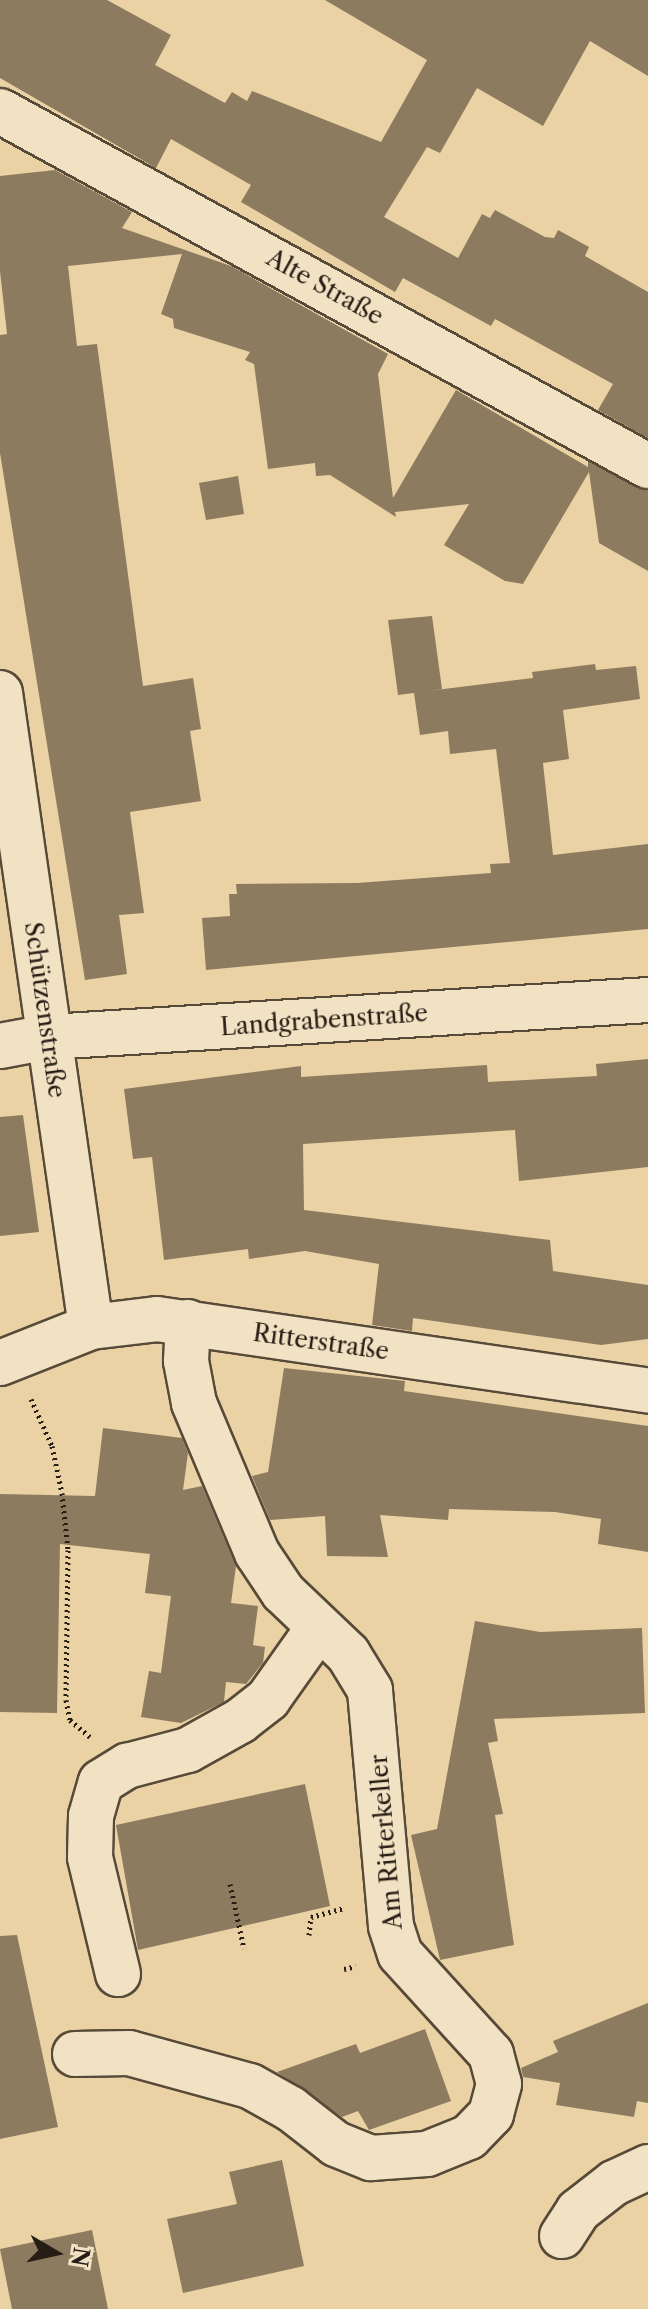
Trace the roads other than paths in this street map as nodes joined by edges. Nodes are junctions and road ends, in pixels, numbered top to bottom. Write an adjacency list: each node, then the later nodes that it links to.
1 (0, 111): 2 (street, Alte Straße)
2 (648, 466)
3 (0, 693): 5 (street, Schützenstraße)
4 (648, 1000): 5 (street, Landgrabenstraße)
5 (49, 1037): 6 (street, Landgrabenstraße); 8 (street, Schützenstraße)
6 (0, 1046)
7 (188, 1322): 8 (street, Ritterstraße); 10 (street, Ritterstraße); 11 (street, Am Ritterkeller)
8 (91, 1327): 9 (street, Ritterstraße)
9 (0, 1363)
10 (648, 1391)
11 (319, 1627): 12 (street); 13 (street, Am Ritterkeller)
12 (118, 1974)
13 (75, 2054)
14 (648, 2167): 15 (street)
15 (562, 2236)

